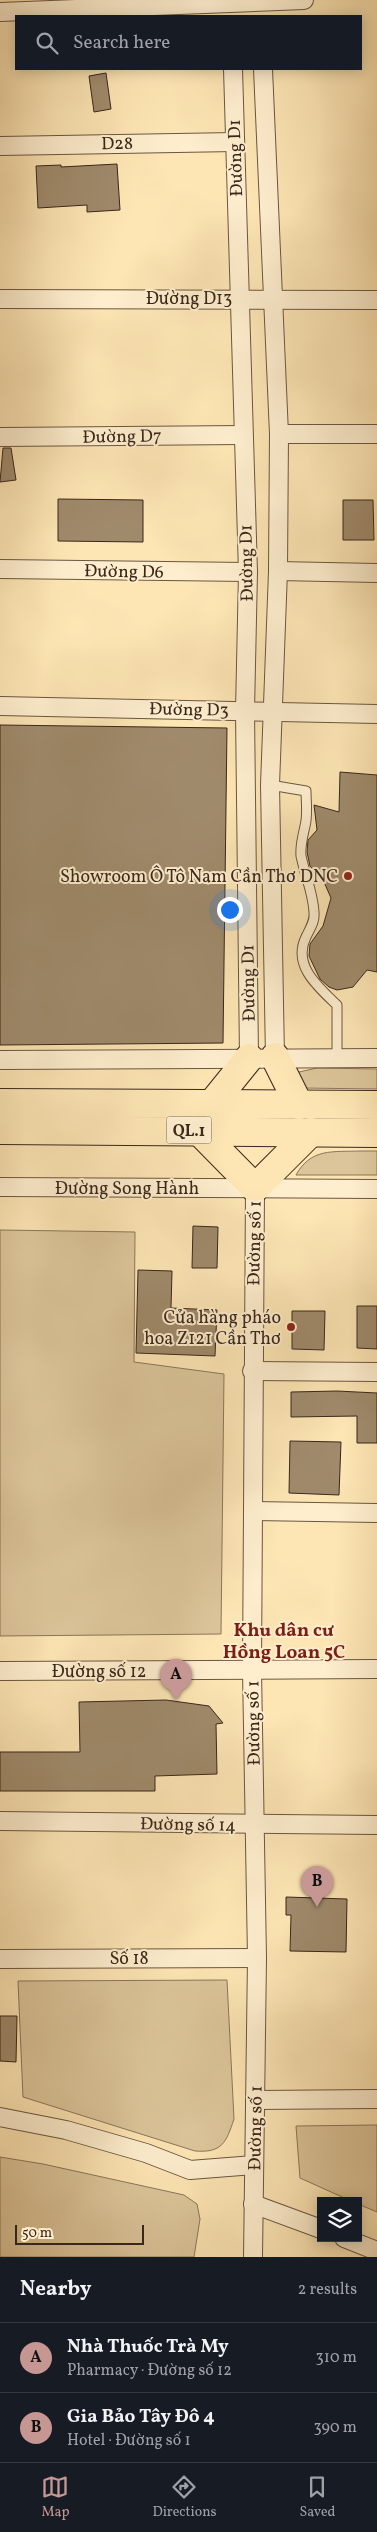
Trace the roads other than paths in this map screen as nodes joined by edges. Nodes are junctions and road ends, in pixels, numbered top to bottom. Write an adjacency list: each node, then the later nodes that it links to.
1 (304, 0): 2 (street)
2 (261, 6): 3 (street)
3 (231, 7): 4 (street)
4 (0, 12)
5 (233, 70): 7 (street, Đường D1)
6 (263, 70): 11 (street, Đường D1)
7 (235, 142): 8 (street, D28); 9 (street, Đường D1)
8 (0, 146)
9 (240, 298): 10 (street, Đường D13); 11 (street, Đường D13); 15 (street, Đường D1)
10 (0, 299)
11 (273, 300): 12 (street, Đường D13); 13 (street, Đường D1)
12 (377, 300)
13 (279, 434): 14 (street); 19 (street, Đường D1)
14 (377, 434)
15 (243, 435): 16 (street, Đường D7); 18 (street, Đường D1)
16 (0, 438)
17 (0, 569): 18 (street, Đường D6)
18 (248, 572): 22 (street, Đường D1)
19 (278, 572): 20 (street); 23 (street, Đường D1)
20 (377, 573)
21 (0, 706): 22 (street, Đường D3)
22 (244, 711): 23 (street, Đường D3); 26 (street, Đường D1)
23 (273, 714): 24 (street, Đường D3); 25 (street, Đường D1)
24 (377, 714)
25 (270, 785): 26 (street, Đường D1); 27 (lane)
26 (262, 1058): 27 (street); 29 (street); 31 (highway); 33 (highway)
27 (337, 1058): 28 (street)
28 (377, 1058)
29 (0, 1060)
30 (0, 1103): 31 (highway, QL.1)
31 (211, 1105): 33 (highway, QL.1)
32 (377, 1105): 33 (highway, QL.1)
33 (299, 1106)
34 (0, 1130): 35 (highway, QL.1)
35 (198, 1130): 36 (highway, QL.1); 39 (highway)
36 (311, 1132): 37 (highway, QL.1); 39 (highway)
37 (377, 1133)
38 (0, 1187): 39 (street, Đường Song Hành)
39 (255, 1188): 40 (street, Đường Song Hành); 41 (street, Đường số 1)
40 (377, 1189)
41 (252, 1371): 42 (street); 43 (street, Đường số 1)
42 (377, 1372)
43 (253, 1512): 44 (street); 46 (street, Đường số 1)
44 (377, 1512)
45 (377, 1669): 46 (street, Đường số 12)
46 (252, 1670): 47 (street, Đường số 12); 49 (street, Đường số 1)
47 (0, 1671)
48 (0, 1821): 49 (street, Đường số 14)
49 (254, 1825): 50 (street, Đường số 14); 51 (street, Đường số 1)
50 (377, 1825)
51 (257, 1958): 52 (street, Số 18); 54 (street, Đường số 1)
52 (0, 1959)
53 (377, 2099): 54 (street)
54 (255, 2100): 56 (street, Đường số 1)
55 (0, 2117): 56 (street)
56 (254, 2165): 57 (street, Đường số 1)
57 (253, 2204): 58 (street); 61 (street, Đường số 1)
58 (317, 2228)
59 (355, 2242): 60 (street)
60 (377, 2250)
61 (253, 2257)

